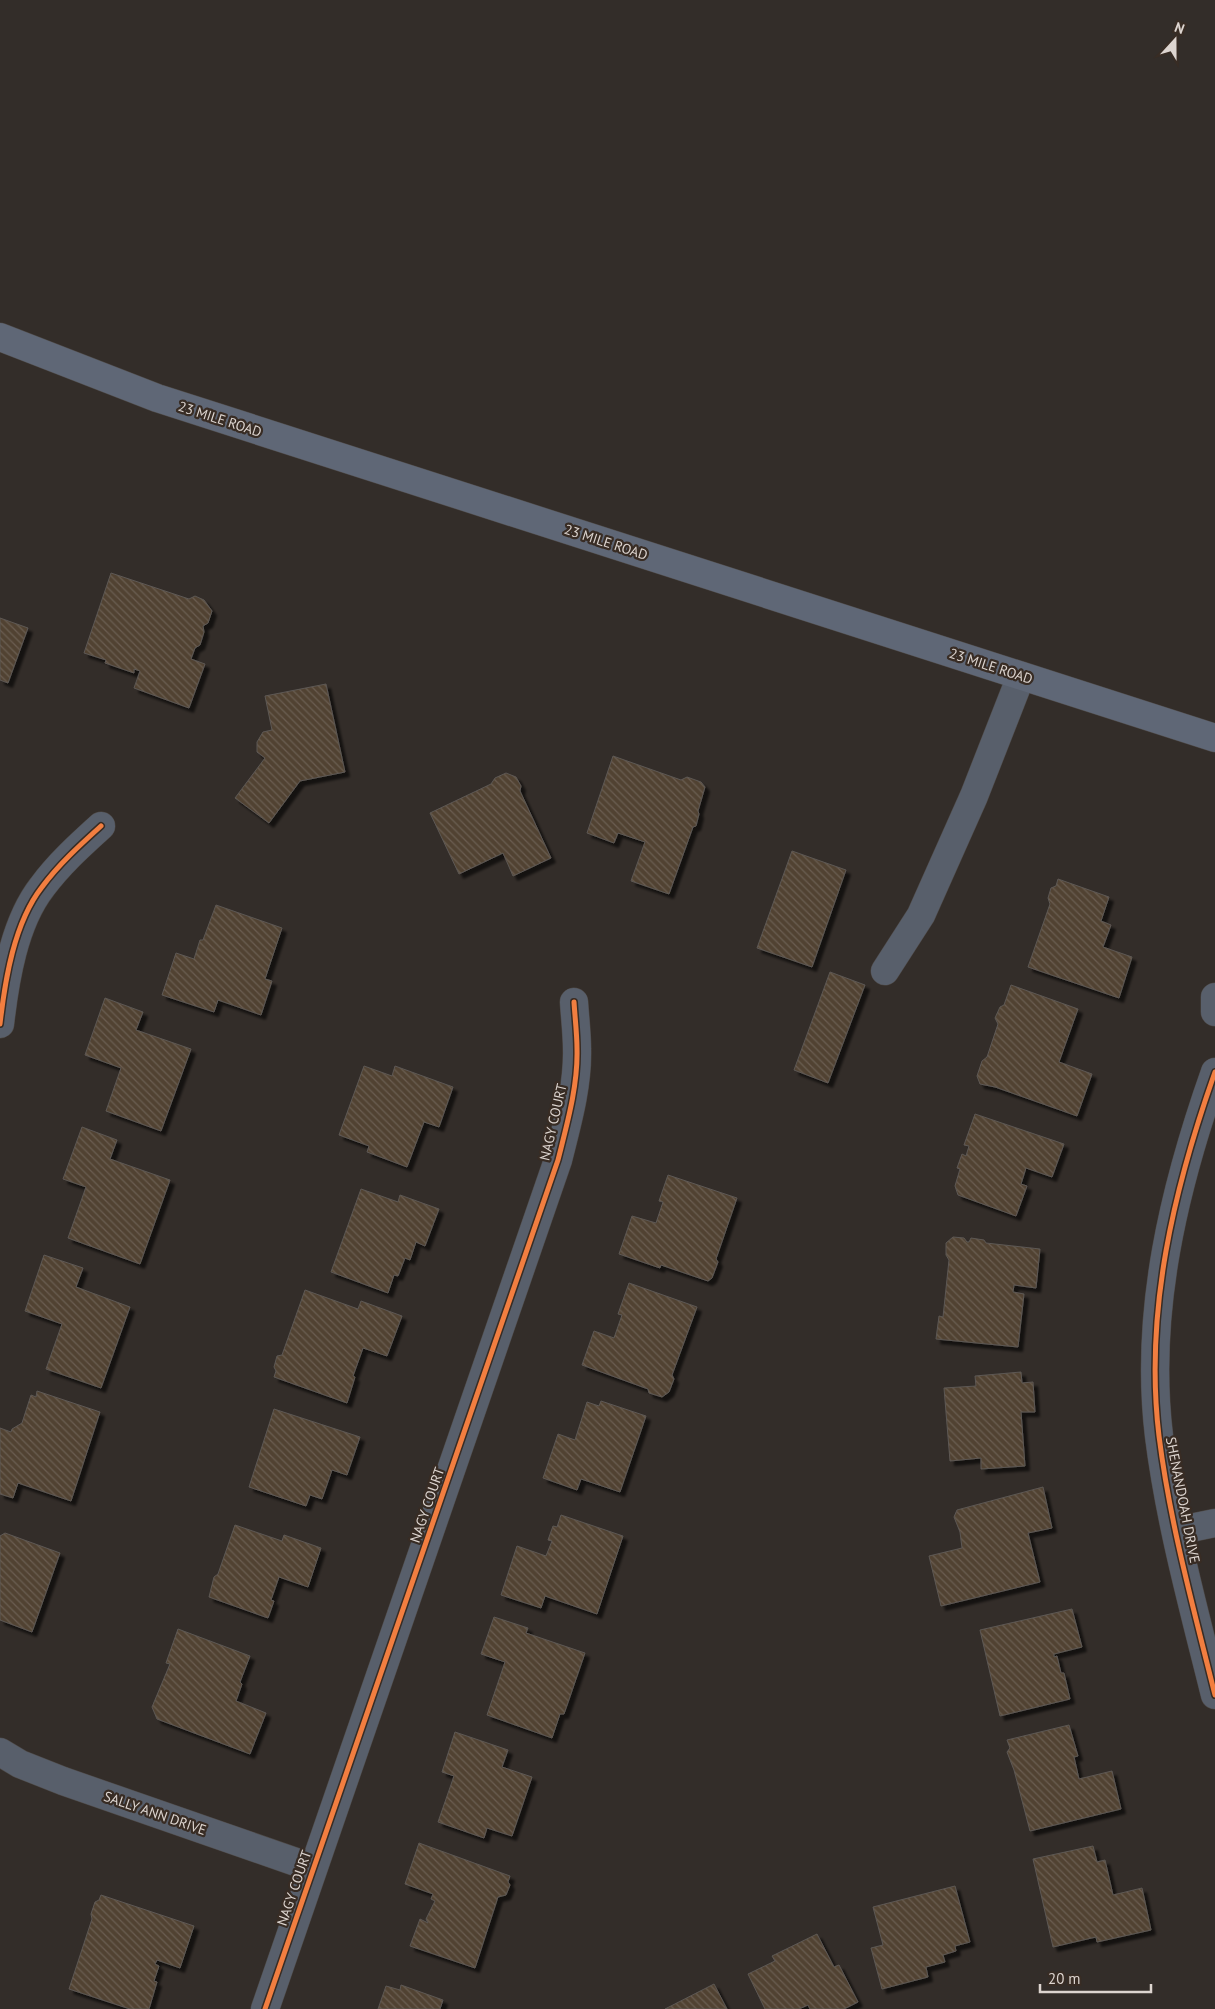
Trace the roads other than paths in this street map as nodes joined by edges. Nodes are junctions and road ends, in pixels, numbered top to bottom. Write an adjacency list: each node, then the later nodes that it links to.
1 (0, 337): 2 (main road, 23 MILE ROAD)
2 (1021, 676): 3 (main road, 23 MILE ROAD); 5 (street)
3 (1215, 738)
4 (101, 826): 9 (street)
5 (885, 971)
6 (1215, 996): 8 (street)
7 (574, 1002): 15 (street, NAGY COURT)
8 (1215, 1012)
9 (0, 1024)
10 (1215, 1072): 12 (street, SHENANDOAH DRIVE)
11 (1215, 1523): 12 (street)
12 (1176, 1531): 13 (street, SHENANDOAH DRIVE)
13 (1215, 1695)
14 (0, 1752): 15 (street, SALLY ANN DRIVE)
15 (313, 1868): 16 (street, NAGY COURT)
16 (265, 2009)

